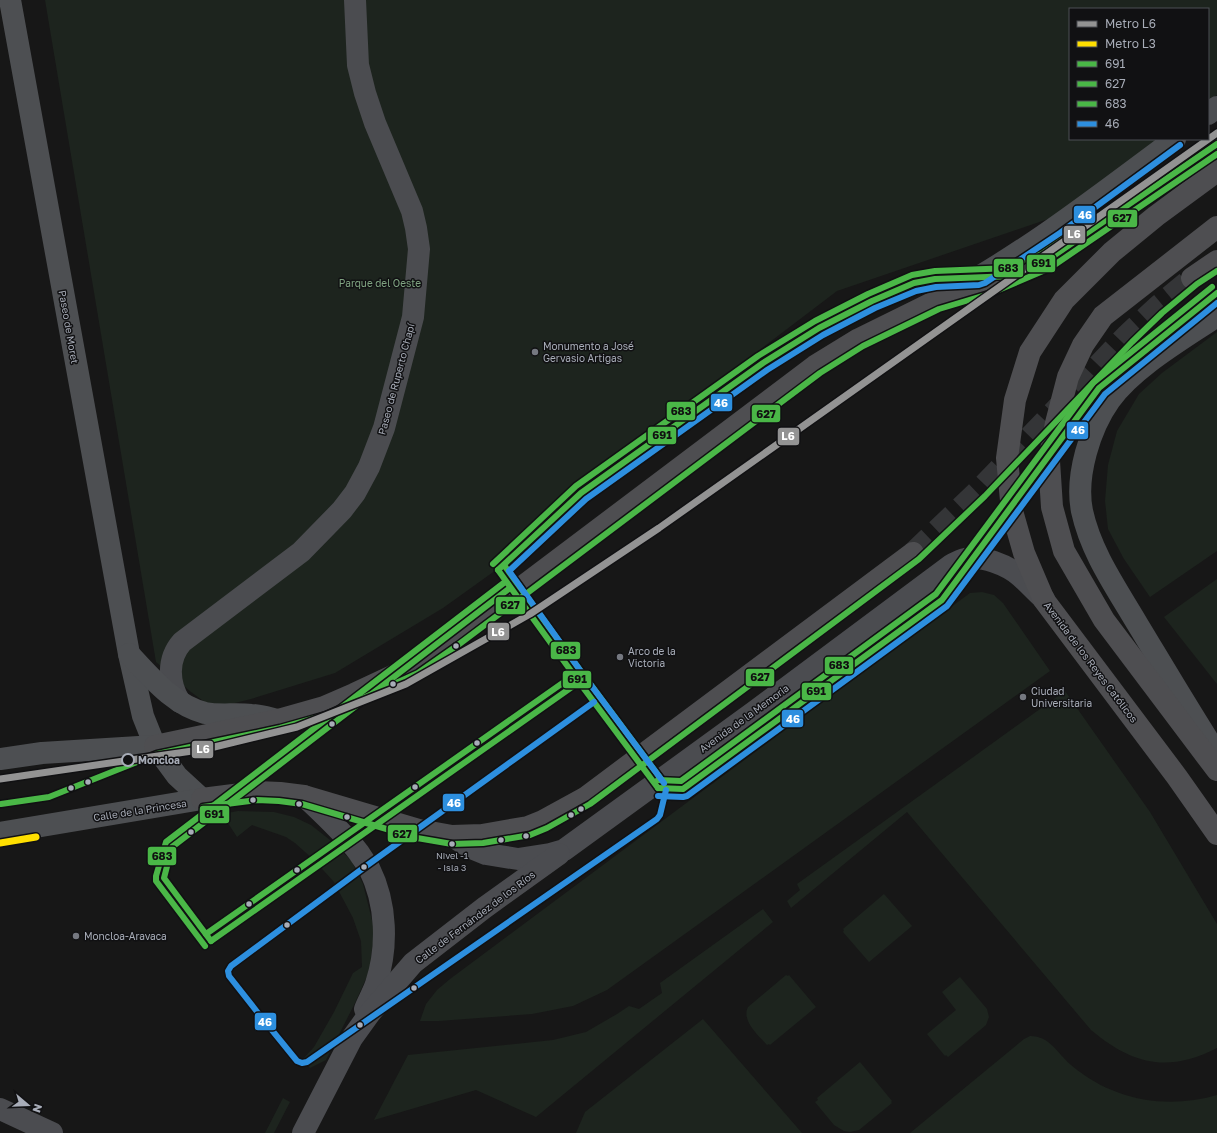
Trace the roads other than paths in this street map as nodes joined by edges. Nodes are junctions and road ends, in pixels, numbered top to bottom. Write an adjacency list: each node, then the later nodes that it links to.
1 (10, 0): 15 (main road, Paseo de Moret)
2 (355, 0): 16 (street, Paseo de Ruperto Chapí)
3 (1217, 107): 4 (main road)
4 (1209, 113)
5 (1173, 140): 11 (main road)
6 (1217, 144): 11 (highway)
7 (1217, 171): 14 (highway, Avenida de los Reyes Católicos)
8 (1217, 227): 21 (highway)
9 (1217, 261): 10 (highway)
10 (1192, 278)
11 (936, 301): 17 (highway)
12 (1217, 316): 19 (main road)
13 (913, 553): 26 (highway, Avenida de la Memoria)
14 (1044, 600): 25 (highway, Avenida de los Reyes Católicos); 27 (street, Avenida de la Memoria)
15 (129, 654): 16 (main road); 18 (main road, Paseo de Moret)
16 (180, 702): 17 (main road)
17 (278, 720): 18 (highway)
18 (154, 746): 20 (main road); 23 (main road, Paseo de Moret)
19 (1217, 754)
20 (0, 759)
21 (1217, 770)
22 (304, 796): 23 (highway, Calle de la Princesa); 26 (highway, Avenida de la Memoria); 28 (street)
23 (202, 799): 24 (main road, Calle de la Princesa)
24 (0, 833)
25 (1217, 834)
26 (452, 836): 27 (street, Avenida de la Memoria)
27 (564, 850): 28 (street, Calle de Fernández de los Ríos)
28 (352, 1038): 31 (street, Calle de Fernández de los Ríos)
29 (0, 1109): 30 (street)
30 (52, 1133)
31 (303, 1133)

